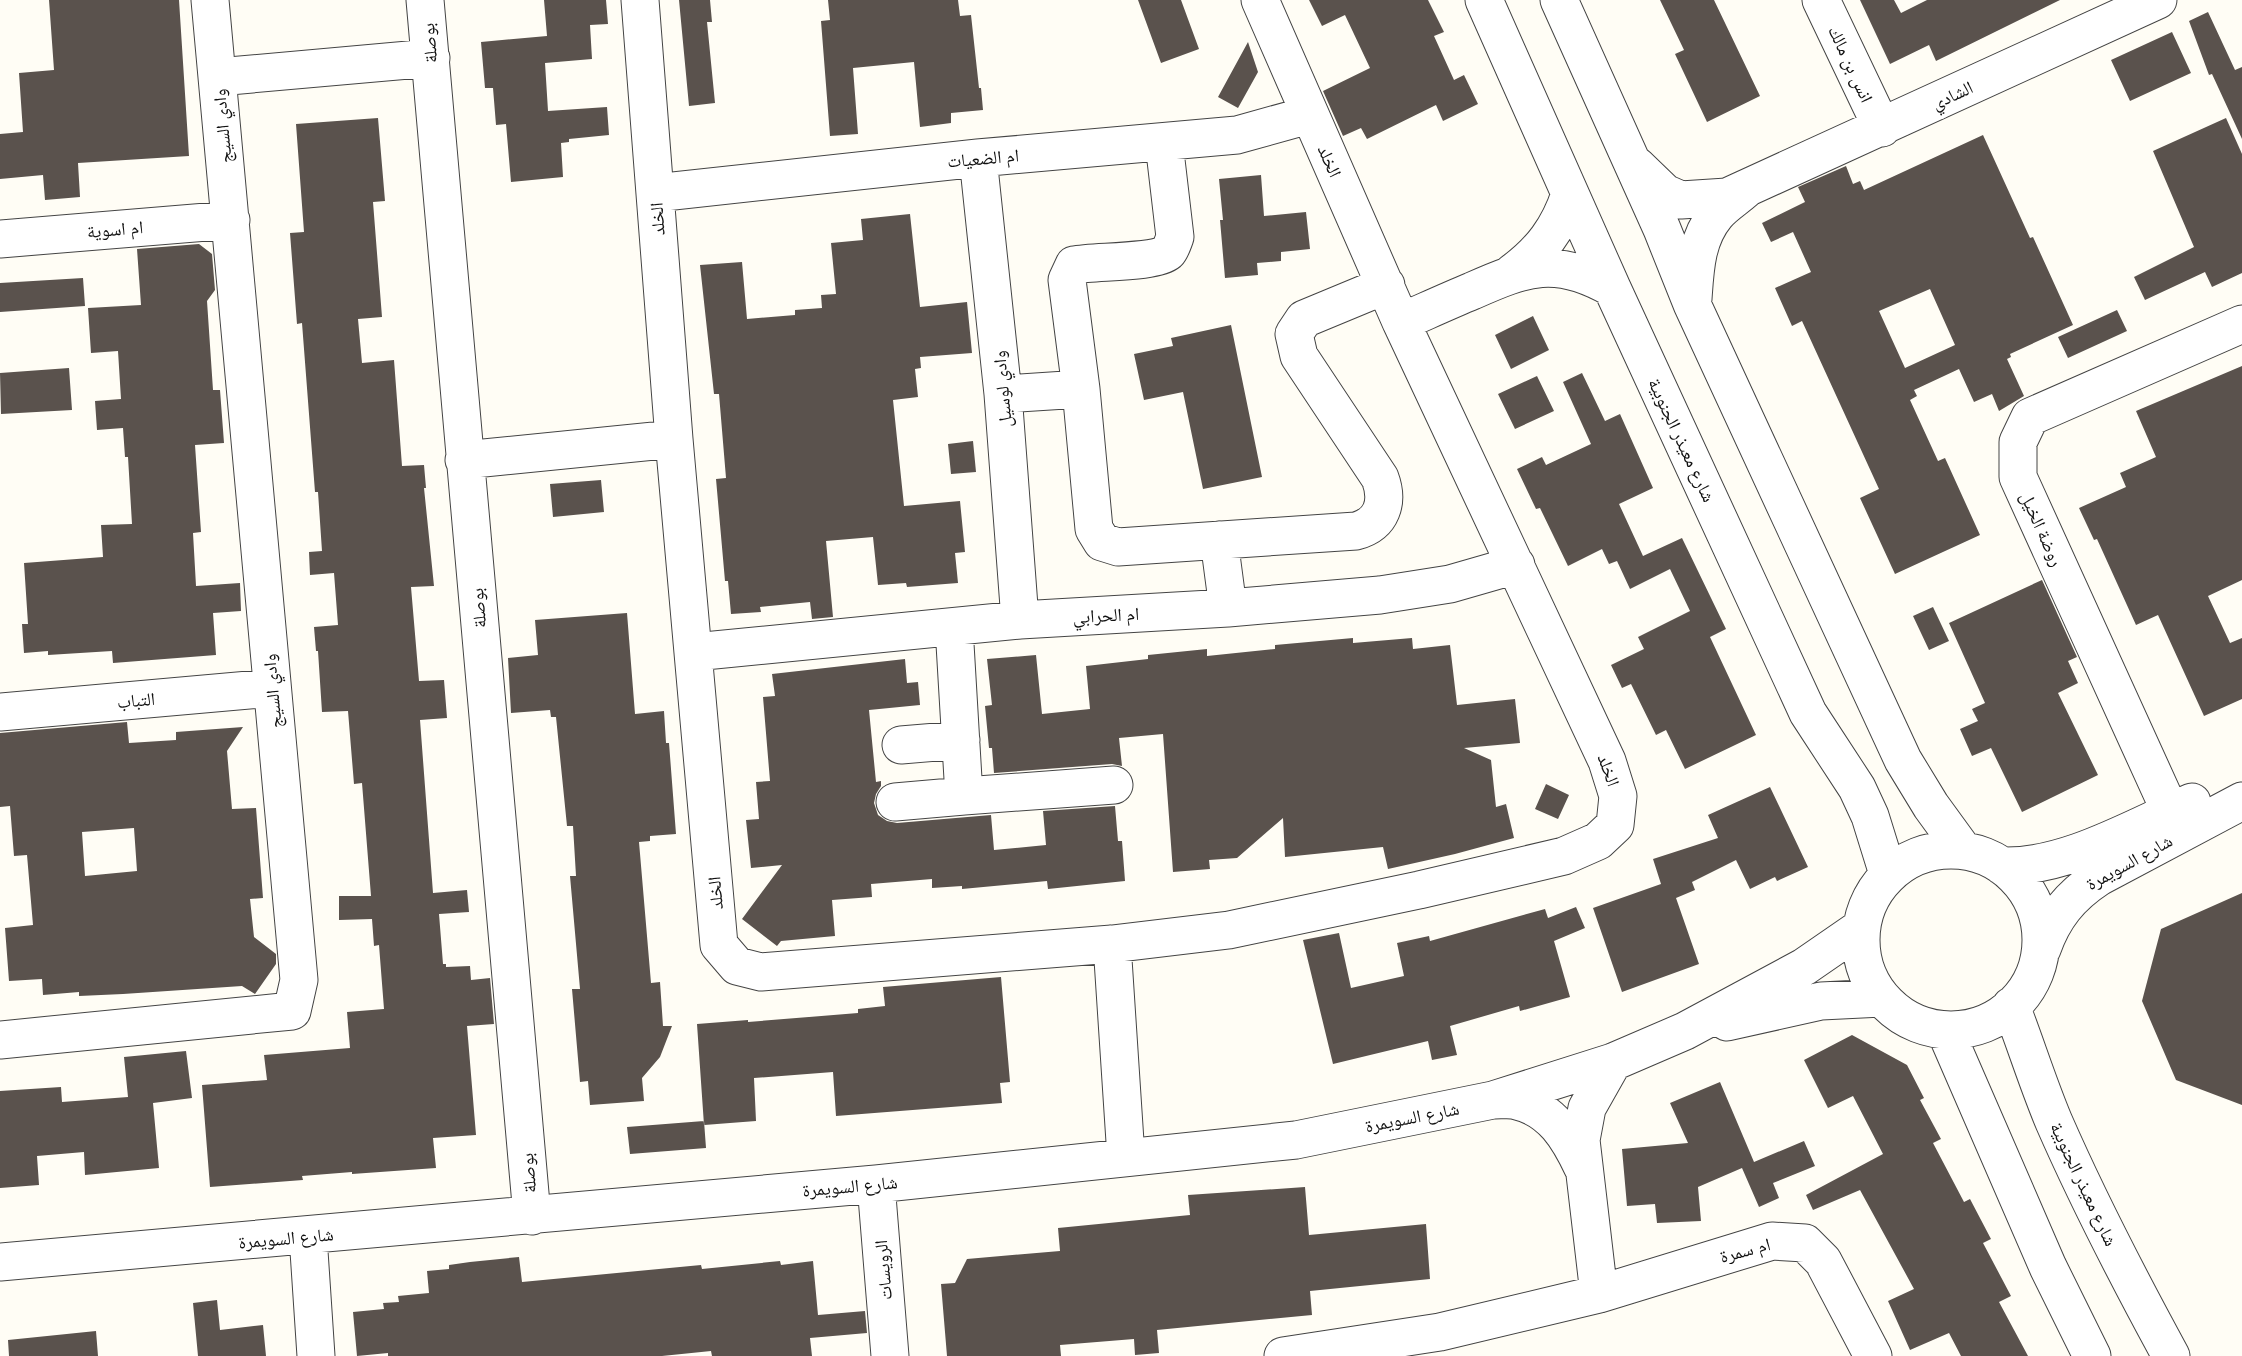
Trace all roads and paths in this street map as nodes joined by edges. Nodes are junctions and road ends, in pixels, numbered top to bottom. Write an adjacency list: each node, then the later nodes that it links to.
1 (211, 0): 10 (street, وادي السيج)
2 (425, 0): 9 (street, بوصلة)
3 (639, 0): 17 (street, الخلد)
4 (1260, 0): 11 (street, الخلد)
5 (1484, 0): 18 (street, شارع معيذر الجنوبية)
6 (1559, 0): 15 (street)
7 (1821, 0): 12 (street, انس بن مالك)
8 (2158, 0): 12 (street, الشادي)
9 (431, 58): 10 (street, وادي السيج); 30 (street, بوصلة)
10 (218, 77): 19 (street, وادي السيج)
11 (1309, 115): 13 (street, ام الضعيات); 22 (street, الخلد)
12 (1882, 128): 16 (street, الشادي)
13 (1164, 143): 14 (street, ام الضعيات); 27 (street)
14 (978, 158): 17 (street, ام الضعيات); 28 (street, وادي لوسيل)
15 (1630, 158): 16 (street, الشادي); 24 (street)
16 (1746, 190): 24 (street, الشادي)
17 (655, 193): 29 (street, الخلد)
18 (1570, 194): 21 (street); 23 (street, شارع معيذر الجنوبية)
19 (231, 220): 20 (street, ام اسوية); 37 (street, وادي السيج)
20 (0, 239)
21 (1512, 273): 23 (street); 25 (street)
22 (1386, 285): 25 (street, الخلد); 31 (street)
23 (1612, 288): 49 (street, شارع معيذر الجنوبية)
24 (1692, 303): 47 (street)
25 (1401, 322): 32 (street, الخلد)
26 (2242, 324): 46 (street, روضة الخيل)
27 (1081, 389): 28 (street); 31 (street)
28 (1003, 394): 34 (street, وادي لوسيل)
29 (674, 439): 30 (street); 36 (street, الخلد)
30 (464, 460): 63 (street, بوصلة)
31 (1219, 540): 33 (street)
32 (1516, 565): 33 (street, ام الحرابي); 51 (street, الخلد)
33 (1228, 608): 34 (street, ام الحرابي)
34 (1020, 620): 35 (street, ام الحرابي)
35 (954, 627): 36 (street, ام الحرابي); 39 (street)
36 (694, 652): 51 (street, الخلد)
37 (272, 688): 38 (street, التباب); 57 (street, وادي السيج)
38 (0, 712)
39 (961, 740): 40 (street); 43 (street)
40 (901, 745)
41 (2242, 783): 46 (street, شارع السويمرة)
42 (1114, 785): 43 (street)
43 (964, 796): 45 (street)
44 (2242, 801): 52 (street, شارع السويمرة)
45 (895, 802)
46 (2170, 811): 48 (street, شارع السويمرة)
47 (1963, 850): 48 (street); 49 (street)
48 (2002, 866): 52 (street)
49 (1888, 874): 50 (street)
50 (1862, 927): 53 (street); 56 (street, شارع السويمرة)
51 (1112, 944): 60 (street)
52 (2042, 949): 54 (street)
53 (1882, 998): 55 (street); 56 (street, شارع السويمرة)
54 (2011, 1006): 55 (street); 72 (street, شارع معيذر الجنوبية)
55 (1945, 1030): 71 (street)
56 (1685, 1031): 58 (street, شارع السويمرة)
57 (0, 1040)
58 (1613, 1062): 59 (street, شارع السويمرة); 61 (street)
59 (1493, 1100): 60 (street, شارع السويمرة); 61 (street)
60 (1126, 1157): 62 (street, شارع السويمرة)
61 (1584, 1170): 66 (street)
62 (876, 1184): 63 (street, شارع السويمرة); 68 (street, الرويسات)
63 (532, 1216): 64 (street, شارع السويمرة)
64 (307, 1236): 65 (street, شارع السويمرة); 67 (street)
65 (0, 1262)
66 (1599, 1294): 69 (street, ام سمرة); 70 (street, ام سمرة)
67 (316, 1356)
68 (890, 1356)
69 (1283, 1356)
70 (1873, 1356)
71 (2092, 1356)
72 (2171, 1356)

